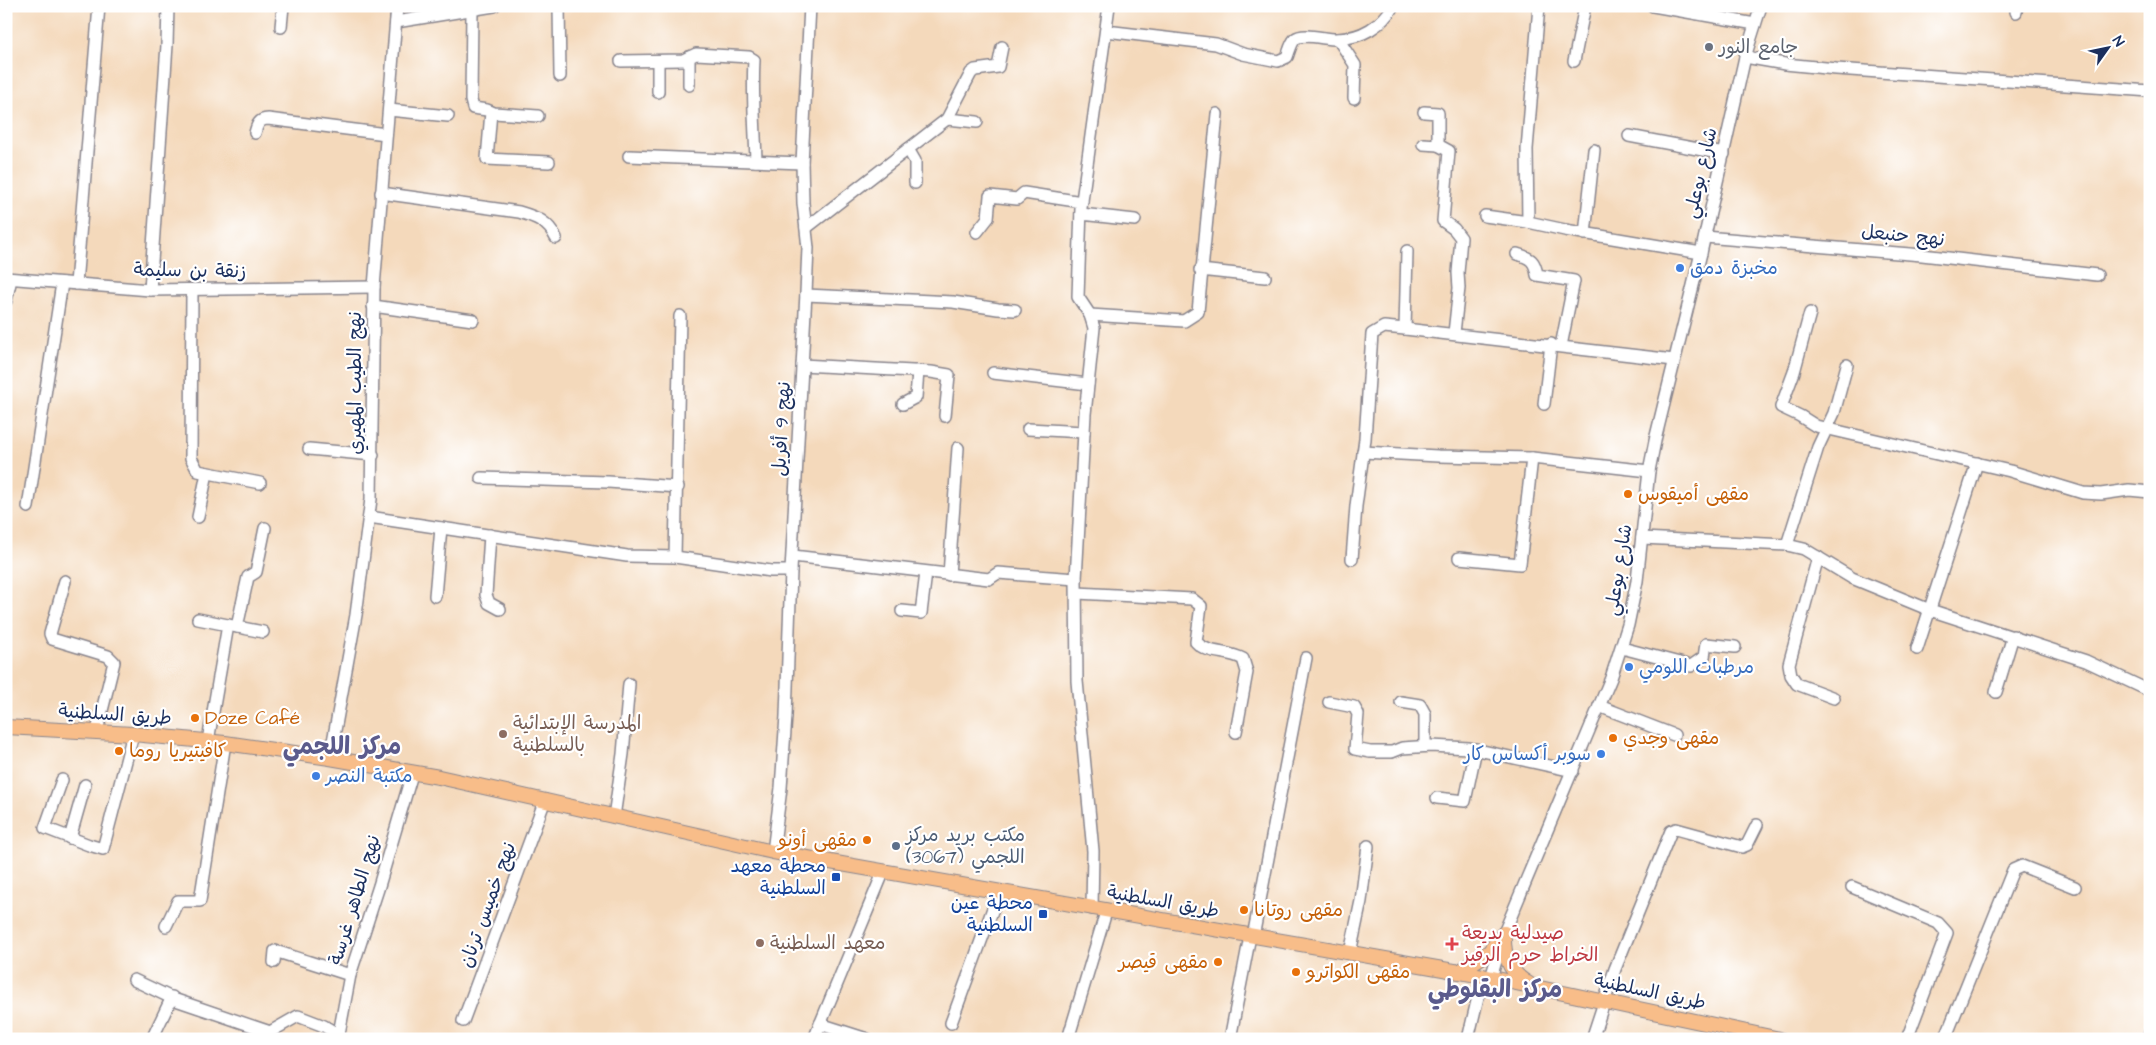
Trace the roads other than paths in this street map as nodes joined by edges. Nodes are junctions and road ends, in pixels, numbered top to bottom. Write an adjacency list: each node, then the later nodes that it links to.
1 (98, 6): 72 (street)
2 (168, 6): 74 (street)
3 (282, 6): 18 (street)
4 (397, 6): 16 (street, نهج الطيب المهيري)
5 (494, 6): 15 (street)
6 (559, 6): 27 (street)
7 (810, 6): 51 (street, نهج 9 أفريل)
8 (1109, 6): 19 (street)
9 (1393, 6): 20 (street)
10 (1539, 6): 58 (street)
11 (1585, 6): 26 (street)
12 (1653, 6): 17 (street)
13 (1761, 6): 17 (street, شارع بوعلي)
14 (452, 10): 15 (street); 16 (street)
15 (472, 10): 33 (street)
16 (396, 22): 32 (street, نهج الطيب المهيري)
17 (1755, 24): 23 (street, شارع بوعلي)
18 (281, 27)
19 (1106, 31): 20 (street); 54 (street)
20 (1338, 39): 31 (street)
21 (1002, 46): 38 (street)
22 (688, 57): 25 (street); 28 (street); 49 (street)
23 (1745, 57): 30 (street); 47 (street, شارع بوعلي)
24 (621, 61): 25 (street)
25 (658, 61): 29 (street)
26 (1574, 61)
27 (560, 76)
28 (689, 85)
29 (658, 92)
30 (2150, 92)
31 (1354, 98)
32 (389, 110): 36 (street); 41 (street, نهج الطيب المهيري)
33 (491, 112): 37 (street); 50 (street)
34 (1424, 112): 44 (street)
35 (1217, 114): 67 (street)
36 (448, 116)
37 (538, 116)
38 (947, 119): 39 (street); 45 (street)
39 (977, 122)
40 (255, 133): 41 (street)
41 (386, 134): 53 (street, نهج الطيب المهيري)
42 (1629, 136): 47 (street)
43 (1423, 144): 44 (street)
44 (1438, 145): 85 (street)
45 (908, 149): 52 (street); 59 (street)
46 (1594, 150): 61 (street)
47 (1724, 154): 62 (street, شارع بوعلي)
48 (629, 156): 49 (street)
49 (756, 161): 51 (street)
50 (549, 162)
51 (802, 163): 59 (street, نهج 9 أفريل)
52 (915, 183)
53 (381, 192): 63 (street); 73 (street, نهج الطيب المهيري)
54 (1082, 202): 55 (street); 60 (street)
55 (1081, 214): 57 (street); 81 (street)
56 (1484, 216): 58 (street)
57 (1135, 220)
58 (1528, 222): 61 (street)
59 (806, 228): 76 (street, نهج 9 أفريل)
60 (977, 232)
61 (1585, 234): 65 (street)
62 (1705, 236): 65 (street, شارع بوعلي); 68 (street, نهج حنبعل)
63 (556, 238)
64 (1407, 251): 84 (street)
65 (1701, 253): 87 (street, شارع بوعلي)
66 (1517, 254): 86 (street)
67 (1200, 270): 69 (street); 81 (street)
68 (2097, 275)
69 (1265, 277)
70 (9, 278): 71 (street, زنقة بن سليمة); 77 (street)
71 (62, 283): 72 (street, زنقة بن سليمة); 111 (street)
72 (76, 284): 74 (street, زنقة بن سليمة)
73 (374, 287): 75 (street, زنقة بن سليمة); 78 (street, نهج الطيب المهيري)
74 (150, 290): 75 (street, زنقة بن سليمة)
75 (192, 290): 106 (street)
76 (806, 295): 79 (street); 88 (street, نهج 9 أفريل)
77 (6, 301)
78 (373, 306): 83 (street); 102 (street, نهج الطيب المهيري)
79 (1015, 310)
80 (1810, 313): 96 (street)
81 (1090, 315): 92 (street)
82 (680, 316): 109 (street)
83 (473, 320)
84 (1405, 329): 85 (street); 101 (street)
85 (1454, 333): 86 (street)
86 (1556, 345): 87 (street); 94 (street)
87 (1674, 360): 105 (street, شارع بوعلي)
88 (802, 365): 90 (street); 119 (street, نهج 9 أفريل)
89 (1847, 365): 96 (street)
90 (918, 371): 93 (street); 95 (street)
91 (993, 372): 92 (street)
92 (1088, 384): 98 (street)
93 (903, 404)
94 (1544, 404)
95 (946, 416)
96 (1825, 429): 104 (street); 118 (street)
97 (1028, 430): 98 (street)
98 (1084, 432): 127 (street)
99 (958, 448): 126 (street)
100 (309, 449): 102 (street)
101 (1364, 452): 103 (street); 123 (street)
102 (373, 455): 113 (street, نهج الطيب المهيري)
103 (1532, 458): 105 (street); 121 (street)
104 (1977, 463): 110 (street); 132 (street)
105 (1649, 471): 117 (street, شارع بوعلي)
106 (207, 473): 108 (street); 112 (street)
107 (481, 478): 109 (street)
108 (260, 483)
109 (678, 487): 120 (street)
110 (2150, 492)
111 (28, 507)
112 (198, 517)
113 (369, 517): 115 (street); 158 (street, نهج الطيب المهيري)
114 (264, 528): 135 (street)
115 (441, 528): 116 (street); 130 (street)
116 (490, 535): 120 (street); 131 (street)
117 (1642, 538): 118 (street); 139 (street, شارع بوعلي)
118 (1787, 545): 122 (street)
119 (793, 556): 124 (street, نهج 9 أفريل); 125 (street)
120 (675, 557): 124 (street)
121 (1459, 558)
122 (1818, 558): 132 (street); 145 (street)
123 (1352, 559)
124 (791, 572): 169 (street, نهج 9 أفريل)
125 (926, 573): 126 (street); 133 (street)
126 (949, 575): 127 (street)
127 (1076, 579): 129 (street)
128 (65, 581): 150 (street)
129 (1077, 593): 151 (street); 174 (street)
130 (435, 596)
131 (500, 609)
132 (1930, 610): 137 (street); 140 (street)
133 (902, 611)
134 (198, 619): 135 (street)
135 (232, 626): 136 (street); 154 (street)
136 (263, 632)
137 (2013, 636): 143 (street); 144 (street)
138 (1735, 647): 139 (street)
139 (1622, 648): 148 (street, شارع بوعلي)
140 (1917, 649)
141 (1306, 658): 178 (street)
142 (629, 684): 165 (street)
143 (2150, 691)
144 (1996, 692)
145 (1834, 698)
146 (1329, 702): 156 (street)
147 (1401, 702): 156 (street)
148 (1599, 706): 153 (street); 159 (street, شارع بوعلي)
149 (6, 727): 150 (main road, طريق السلطنية)
150 (97, 731): 152 (main road, طريق السلطنية)
151 (1236, 732)
152 (133, 734): 154 (main road, طريق السلطنية); 167 (street)
153 (1674, 735)
154 (208, 741): 155 (main road, طريق السلطنية)
155 (225, 743): 158 (main road, طريق السلطنية); 176 (street)
156 (1425, 746): 157 (street)
157 (1476, 750): 159 (street); 163 (street)
158 (330, 758): 160 (main road, طريق السلطنية)
159 (1573, 771): 177 (street, شارع بوعلي)
160 (412, 774): 164 (main road, طريق السلطنية); 182 (street, نهج الطاهر غرسة)
161 (62, 780): 167 (street)
162 (85, 785): 167 (street)
163 (1437, 798)
164 (545, 800): 165 (main road, طريق السلطنية); 188 (street, نهج خميس ترنان)
165 (614, 817): 169 (main road, طريق السلطنية)
166 (1757, 825): 187 (street)
167 (70, 838)
168 (1368, 846): 179 (street)
169 (773, 852): 170 (main road, طريق السلطنية)
170 (882, 873): 173 (main road, طريق السلطنية); 190 (street)
171 (1852, 887): 201 (street)
172 (2075, 887): 202 (street)
173 (999, 892): 174 (main road, طريق السلطنية); 189 (street)
174 (1092, 910): 175 (main road, طريق السلطنية)
175 (1106, 912): 178 (main road, طريق السلطنية); 196 (street)
176 (166, 926)
177 (1504, 933): 181 (main road); 183 (street, شارع بوعلي); 185 (main road)
178 (1252, 937): 179 (main road, طريق السلطنية); 197 (street)
179 (1350, 953): 181 (main road, طريق السلطنية)
180 (274, 962): 182 (street)
181 (1459, 972): 183 (main road, طريق السلطنية)
182 (350, 975): 192 (street, نهج الطاهر غرسة)
183 (1487, 977): 185 (main road, طريق السلطنية); 198 (street, شارع بوعلي)
184 (134, 980): 186 (street)
185 (1534, 987): 187 (main road, طريق السلطنية)
186 (172, 998): 192 (street); 193 (street)
187 (1604, 1002): 199 (street); 200 (main road, طريق السلطنية)
188 (463, 1021)
189 (951, 1023)
190 (820, 1024): 194 (street); 195 (street)
191 (2150, 1033): 203 (street)
192 (339, 1037)
193 (152, 1039)
194 (814, 1039)
195 (868, 1039)
196 (1068, 1039)
197 (1230, 1039)
198 (1468, 1039)
199 (1592, 1039)
200 (1780, 1039)
201 (1907, 1039)
202 (1945, 1039)
203 (2147, 1039)

